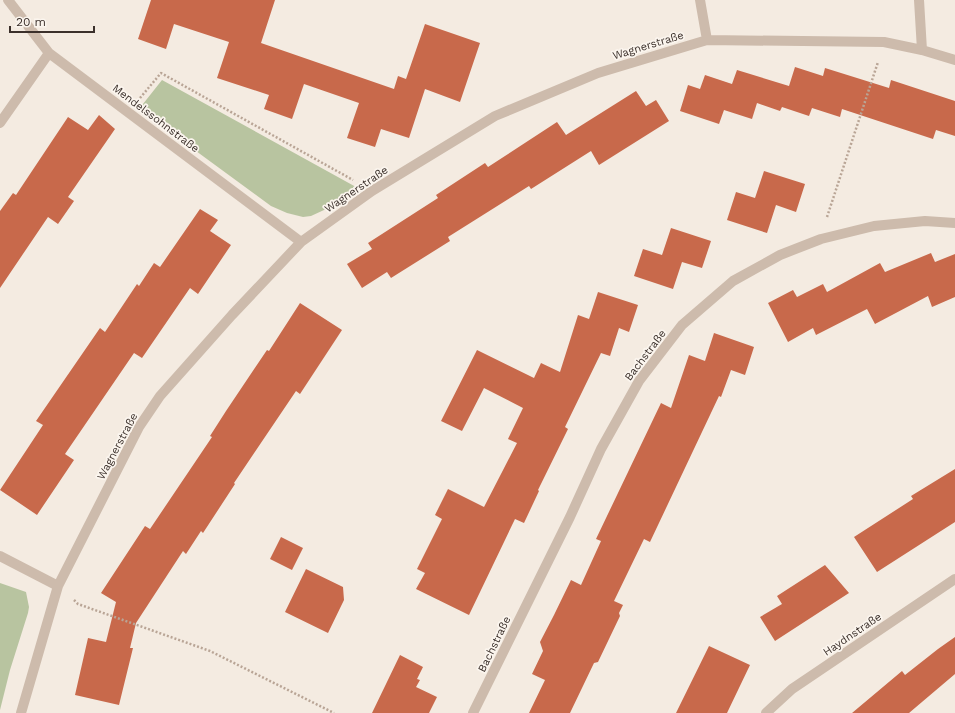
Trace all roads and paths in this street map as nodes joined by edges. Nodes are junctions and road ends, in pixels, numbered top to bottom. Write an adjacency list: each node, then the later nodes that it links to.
1 (8, 0): 7 (street, Mendelssohnstraße)
2 (700, 0): 4 (street)
3 (919, 0): 6 (street)
4 (707, 40): 5 (street, Wagnerstraße); 11 (street, Wagnerstraße)
5 (884, 42): 6 (street, Wagnerstraße); 13 (path)
6 (922, 50): 8 (street, Wagnerstraße)
7 (49, 53): 9 (street, Mendelssohnstraße); 10 (street)
8 (955, 60)
9 (128, 113): 11 (path); 14 (street, Mendelssohnstraße)
10 (0, 123)
11 (372, 191): 14 (street, Wagnerstraße)
12 (955, 223): 13 (street, Bachstraße)
13 (821, 239): 20 (street, Bachstraße)
14 (301, 242): 17 (street, Wagnerstraße)
15 (0, 556): 17 (street)
16 (955, 579): 21 (street, Haydnstraße)
17 (58, 586): 18 (street, Wagnerstraße); 19 (path)
18 (20, 713)
19 (334, 713)
20 (473, 713)
21 (766, 713)

